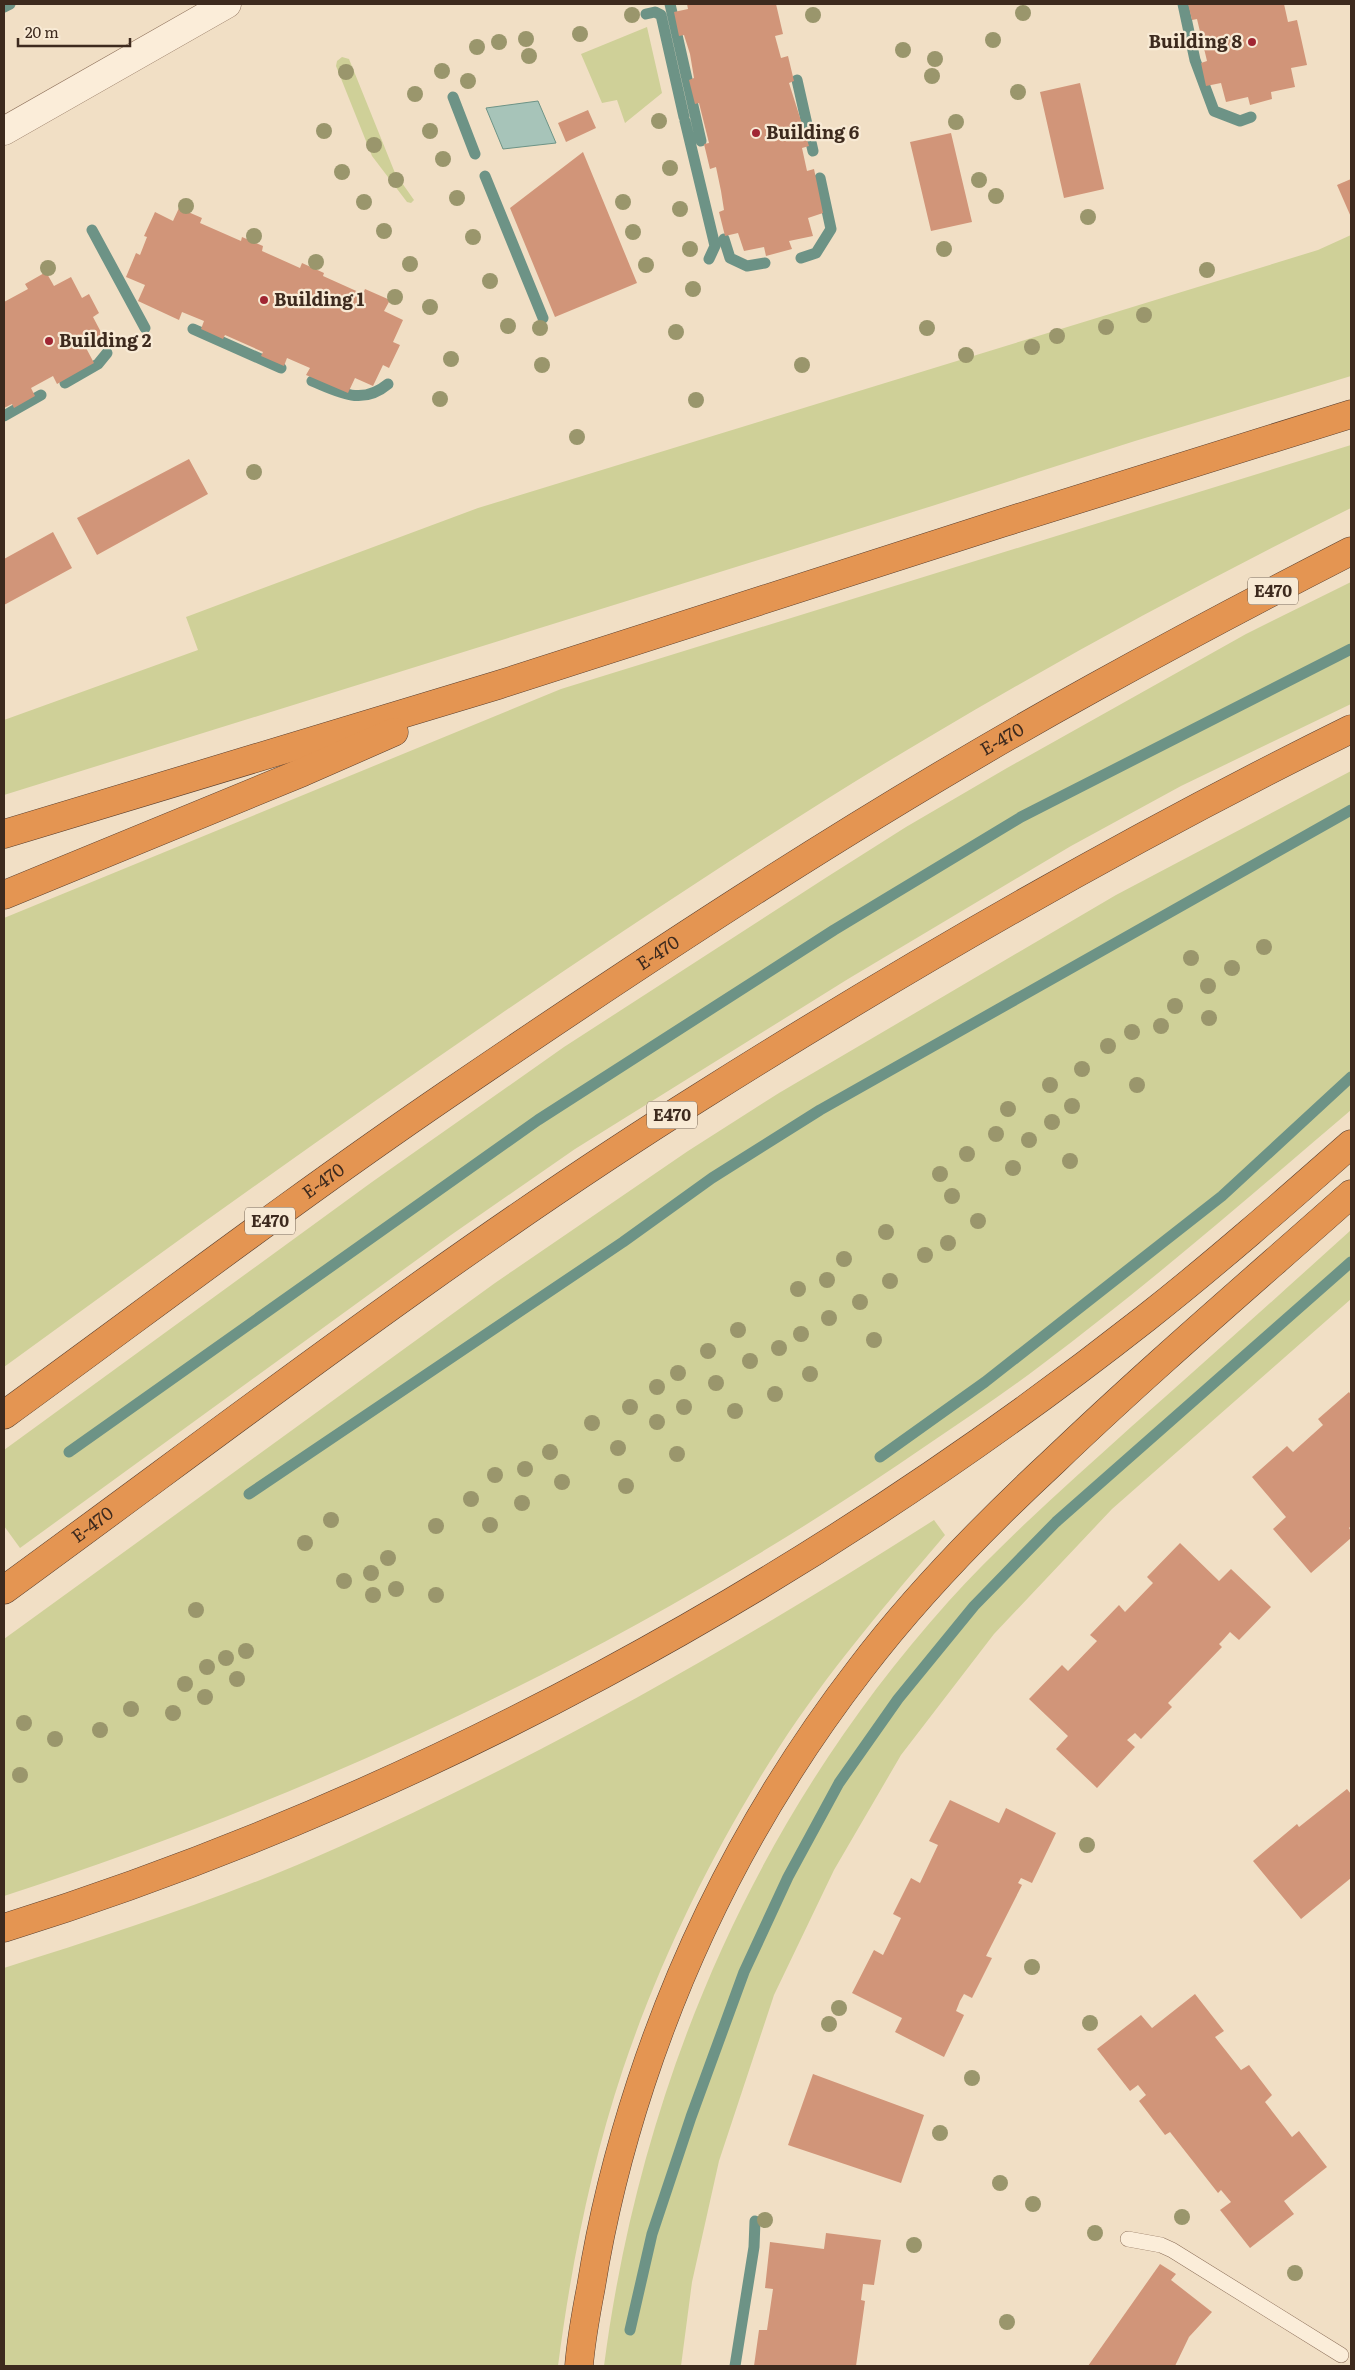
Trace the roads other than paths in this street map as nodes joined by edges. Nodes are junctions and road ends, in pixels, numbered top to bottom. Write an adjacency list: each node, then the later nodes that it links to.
1 (227, 4): 2 (street)
2 (4, 131)
3 (1351, 414): 5 (highway)
4 (1351, 551): 11 (highway, E-470 / E470)
5 (498, 685): 7 (highway); 8 (highway)
6 (1351, 729): 12 (highway, E-470 / E470)
7 (4, 834)
8 (4, 895)
9 (1351, 1144): 13 (highway)
10 (1351, 1194): 16 (highway)
11 (4, 1415)
12 (4, 1590)
13 (4, 1928)
14 (1128, 2239): 15 (lane)
15 (1341, 2355)
16 (579, 2366)

